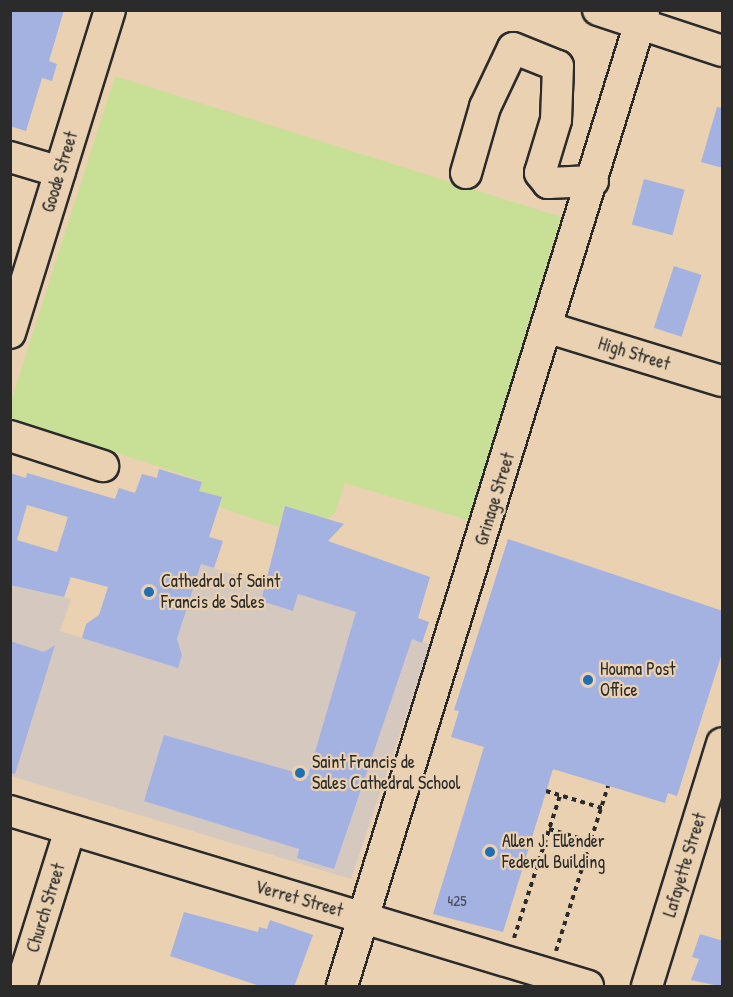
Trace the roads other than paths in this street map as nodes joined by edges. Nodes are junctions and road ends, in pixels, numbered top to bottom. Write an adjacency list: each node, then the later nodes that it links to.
1 (110, 10): 6 (street, Goode Street)
2 (598, 10): 3 (street)
3 (642, 18): 4 (street); 8 (street, Grinage Street)
4 (723, 51)
5 (10, 157): 6 (street)
6 (60, 172): 10 (street, Goode Street)
7 (466, 173): 8 (street)
8 (593, 181): 9 (street, Grinage Street)
9 (546, 327): 11 (street, High Street); 17 (street, Grinage Street)
10 (10, 333)
11 (723, 381)
12 (10, 436): 13 (street)
13 (103, 466)
14 (723, 743): 21 (street, Lafayette Street)
15 (10, 811): 16 (street, Verret Street)
16 (70, 831): 17 (street, Verret Street); 18 (street, Church Street)
17 (363, 917): 19 (street, Grinage Street); 20 (street, Verret Street)
18 (21, 987)
19 (342, 987)
20 (588, 987)
21 (647, 987)

